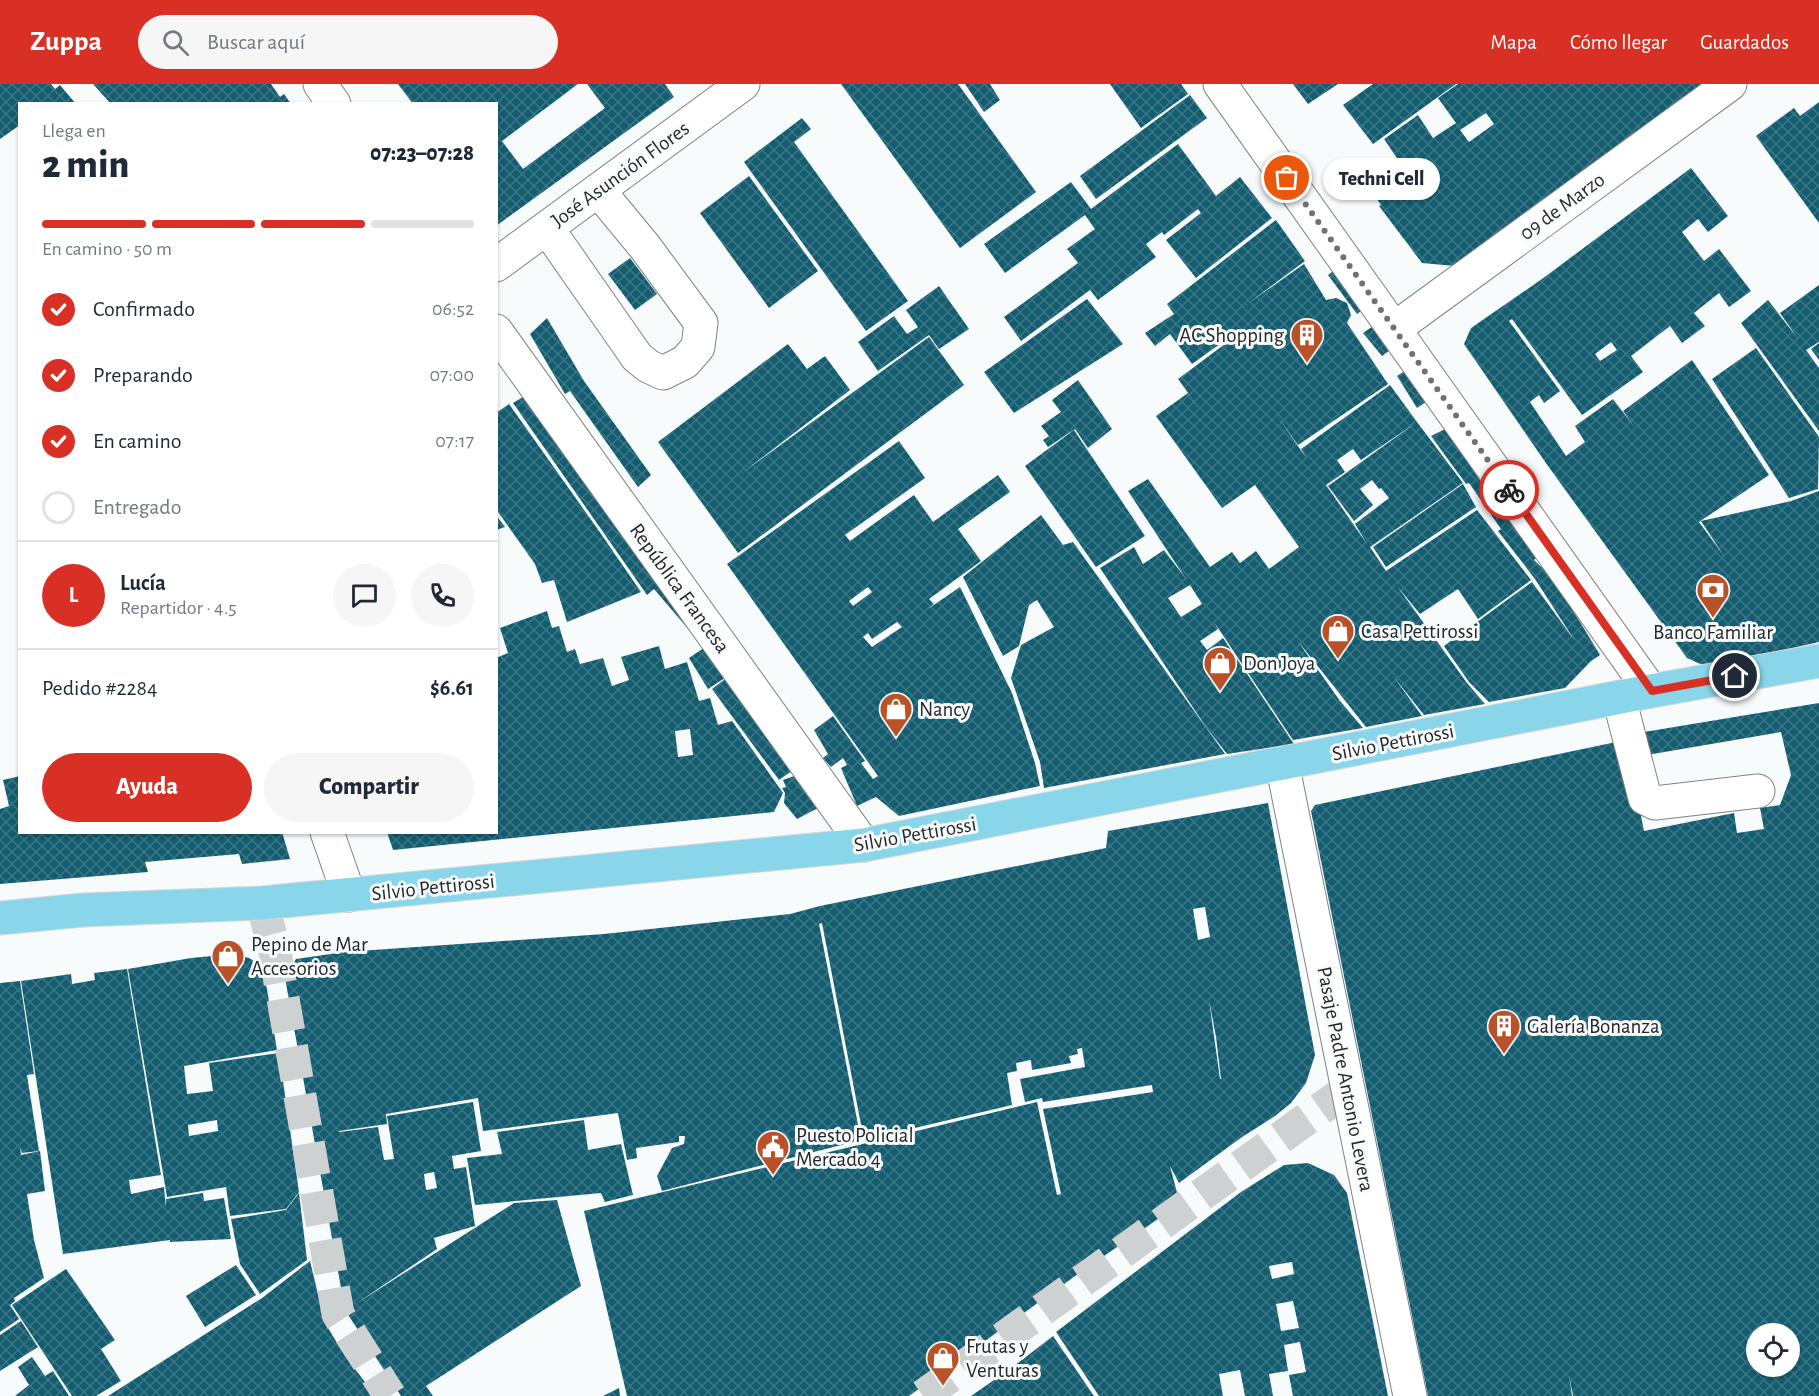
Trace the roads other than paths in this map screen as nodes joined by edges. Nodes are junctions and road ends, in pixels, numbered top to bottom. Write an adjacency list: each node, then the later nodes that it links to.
1 (320, 84): 5 (street)
2 (743, 84): 6 (street, José Asunción Flores)
3 (1220, 84): 9 (street)
4 (1730, 84): 9 (street, 09 de Marzo)
5 (333, 102)
6 (598, 190): 7 (street, José Asunción Flores); 7 (street)
7 (547, 228): 8 (street, José Asunción Flores)
8 (498, 264)
9 (1394, 328): 12 (street)
10 (498, 334): 17 (street, República Francesa)
11 (1819, 661): 12 (main road, Silvio Pettirossi)
12 (1652, 691): 13 (main road, Silvio Pettirossi)
13 (1619, 698): 14 (main road, Silvio Pettirossi); 15 (street)
14 (1282, 763): 17 (main road, Silvio Pettirossi); 20 (street, Pasaje Padre Antonio Levera)
15 (1758, 791)
16 (328, 834): 18 (street)
17 (864, 845): 18 (main road, Silvio Pettirossi)
18 (349, 895): 19 (main road, Silvio Pettirossi)
19 (0, 918)
20 (1410, 1396)

